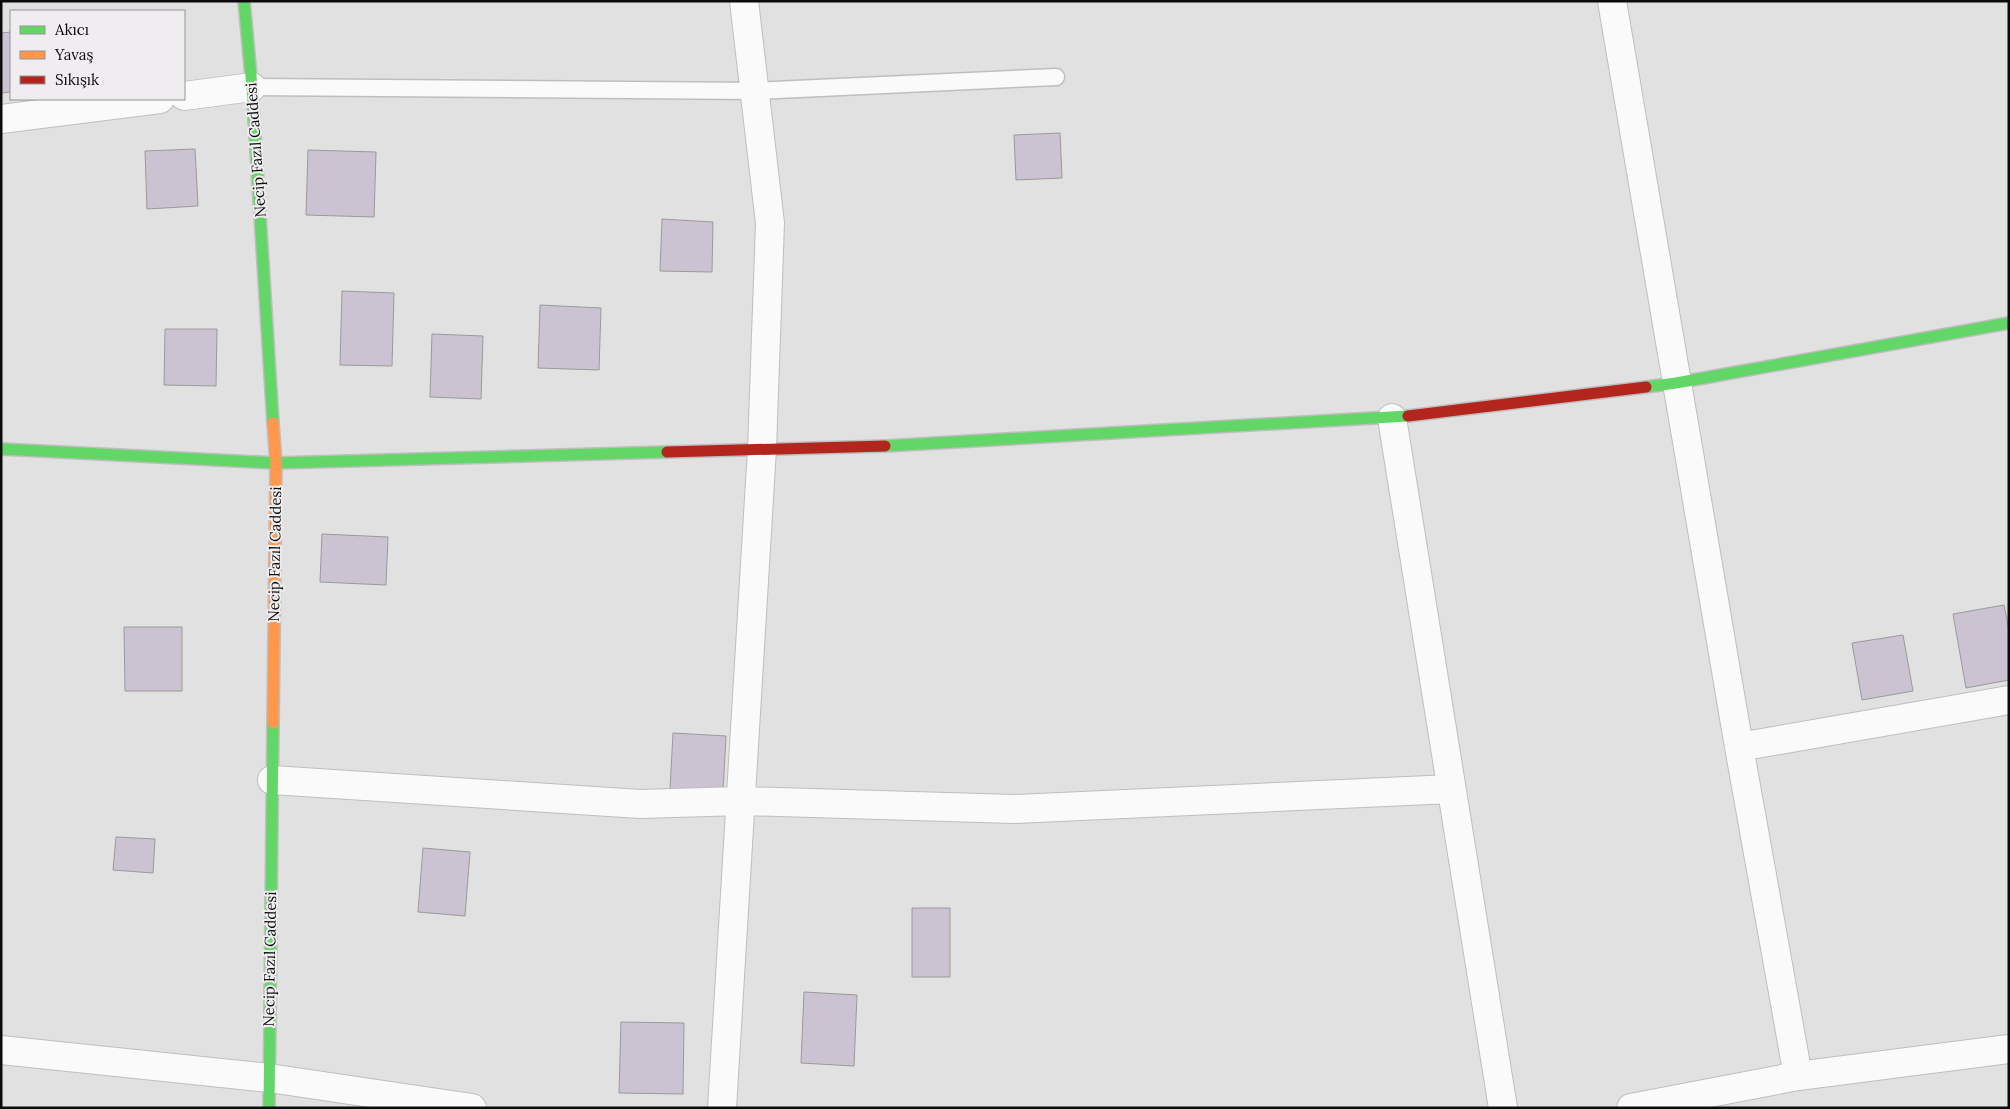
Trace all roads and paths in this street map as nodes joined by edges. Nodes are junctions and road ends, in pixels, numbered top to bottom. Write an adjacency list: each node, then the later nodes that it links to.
1 (244, 1): 5 (street, Necip Fazıl Caddesi)
2 (744, 1): 6 (street)
3 (1612, 1): 11 (street)
4 (1056, 77): 6 (lane)
5 (252, 87): 6 (lane); 7 (street); 15 (street, Necip Fazıl Caddesi)
6 (754, 91): 14 (street)
7 (185, 96)
8 (152, 100): 9 (street)
9 (1, 119)
10 (2009, 323): 11 (street)
11 (1676, 383): 12 (street); 17 (street)
12 (1392, 418): 14 (street); 19 (street)
13 (1, 449): 15 (street)
14 (762, 450): 15 (street); 20 (street)
15 (276, 463): 18 (street, Necip Fazıl Caddesi)
16 (2009, 700): 17 (street)
17 (1738, 747): 23 (street)
18 (272, 780): 20 (street); 24 (street, Necip Fazıl Caddesi)
19 (1451, 789): 20 (street); 28 (street)
20 (741, 801): 27 (street)
21 (2009, 1049): 23 (street)
22 (1, 1050): 24 (street)
23 (1798, 1076): 29 (street)
24 (268, 1078): 25 (street, Necip Fazıl Caddesi); 26 (street)
25 (270, 1108)
26 (472, 1108)
27 (722, 1108)
28 (1502, 1108)
29 (1631, 1108)

